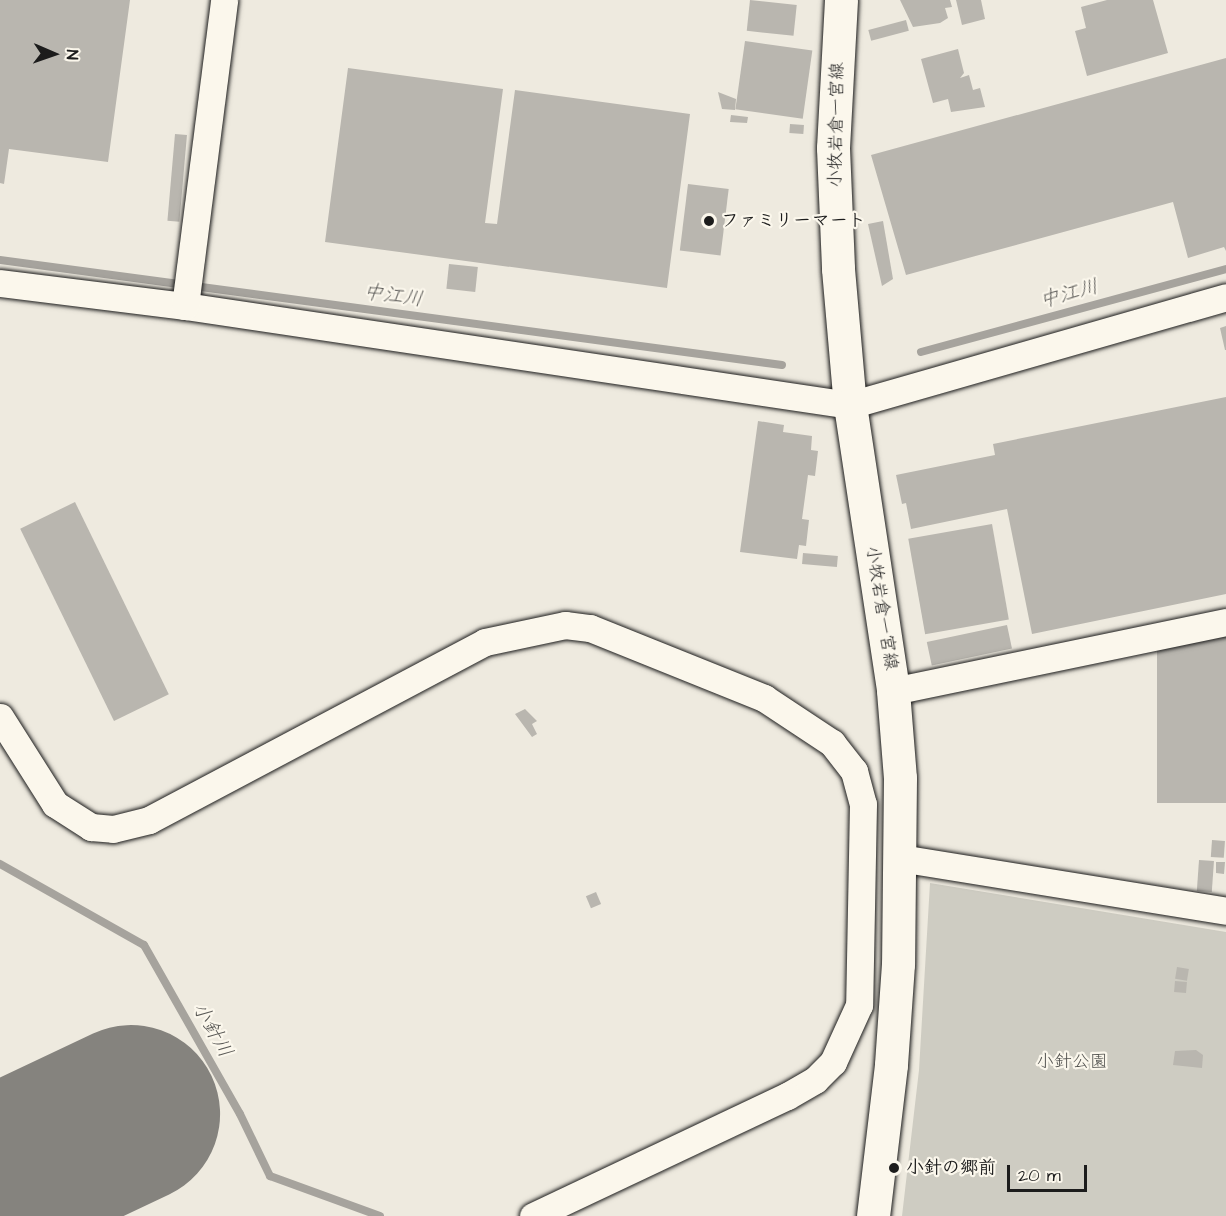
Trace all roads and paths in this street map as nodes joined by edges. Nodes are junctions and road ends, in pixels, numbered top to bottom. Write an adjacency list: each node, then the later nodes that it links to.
1 (224, 0): 5 (street)
2 (841, 0): 6 (main road, 小牧岩倉一宮線)
3 (0, 283): 5 (street)
4 (1226, 297): 6 (street)
5 (185, 304): 6 (street)
6 (849, 405): 8 (main road, 小牧岩倉一宮線)
7 (1226, 622): 8 (street)
8 (894, 692): 10 (main road, 小牧岩倉一宮線)
9 (0, 717): 12 (street)
10 (900, 858): 11 (street); 13 (main road, 小牧岩倉一宮線)
11 (1226, 911)
12 (532, 1216)
13 (873, 1216)

